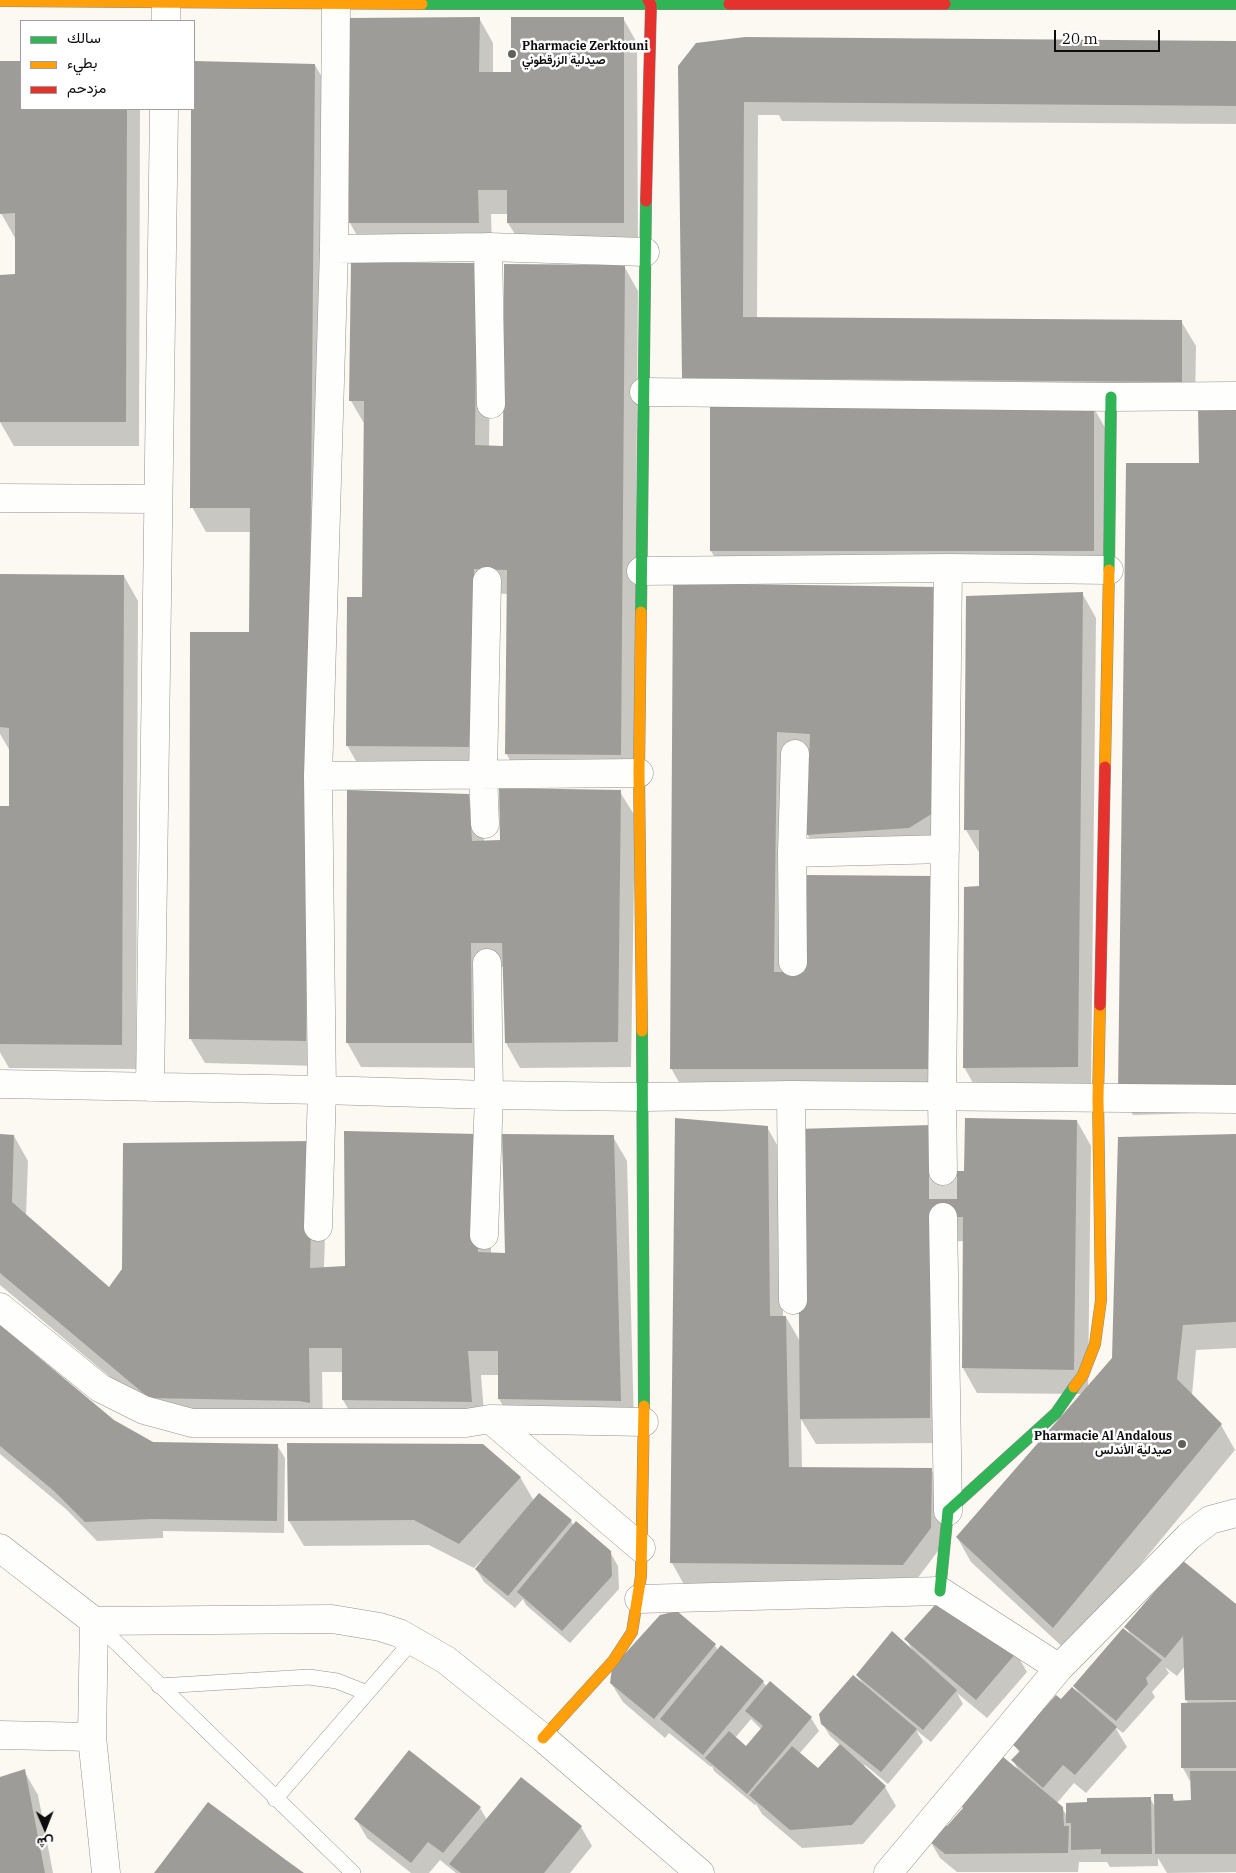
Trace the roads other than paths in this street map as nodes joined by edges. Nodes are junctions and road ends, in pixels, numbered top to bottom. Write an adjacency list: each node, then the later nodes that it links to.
1 (0, 1): 5 (street)
2 (649, 2): 3 (street); 4 (street); 9 (street)
3 (336, 4): 5 (street); 8 (street)
4 (1236, 4)
5 (166, 8)
6 (164, 110): 15 (street)
7 (488, 247): 8 (street); 9 (street); 13 (street)
8 (334, 250): 23 (street)
9 (646, 252): 10 (street)
10 (644, 392): 12 (street); 18 (street)
11 (1236, 396): 12 (street)
12 (1111, 397): 17 (street)
13 (491, 404)
14 (0, 498): 15 (street)
15 (157, 499): 30 (street)
16 (948, 568): 17 (street); 18 (street); 25 (street)
17 (1109, 570): 36 (street)
18 (641, 571): 22 (street)
19 (487, 580): 21 (street)
20 (794, 754): 26 (street)
21 (483, 773): 22 (street); 23 (street); 24 (street)
22 (638, 773): 35 (street)
23 (318, 776): 31 (street)
24 (485, 824)
25 (944, 849): 26 (street); 34 (street)
26 (792, 853): 27 (street)
27 (793, 962)
28 (488, 963): 32 (street)
29 (0, 1084): 30 (street)
30 (150, 1087): 31 (street)
31 (322, 1090): 32 (street); 40 (street)
32 (489, 1095): 35 (street); 41 (street)
33 (792, 1095): 34 (street); 35 (street); 42 (street)
34 (942, 1096): 36 (street); 38 (street)
35 (643, 1097): 45 (street)
36 (1098, 1098): 37 (street); 46 (street)
37 (1236, 1099)
38 (943, 1171)
39 (943, 1217): 46 (street)
40 (318, 1227)
41 (484, 1235)
42 (793, 1300)
43 (0, 1307): 44 (street)
44 (490, 1419): 45 (street); 49 (street)
45 (644, 1422): 49 (street)
46 (948, 1511): 50 (street)
47 (1236, 1513): 54 (street)
48 (0, 1548): 52 (street)
49 (641, 1548): 51 (street)
50 (940, 1591): 51 (street); 54 (street)
51 (639, 1599): 59 (street)
52 (94, 1621): 53 (street); 55 (lane); 58 (street)
53 (413, 1640): 56 (lane); 59 (street)
54 (1059, 1668): 64 (street)
55 (159, 1686): 56 (lane); 60 (lane)
56 (367, 1693): 60 (lane)
57 (0, 1735): 58 (street)
58 (92, 1737): 61 (street)
59 (543, 1738): 63 (street)
60 (275, 1799): 62 (lane)
61 (106, 1873)
62 (353, 1873)
63 (700, 1873)
64 (888, 1873)

